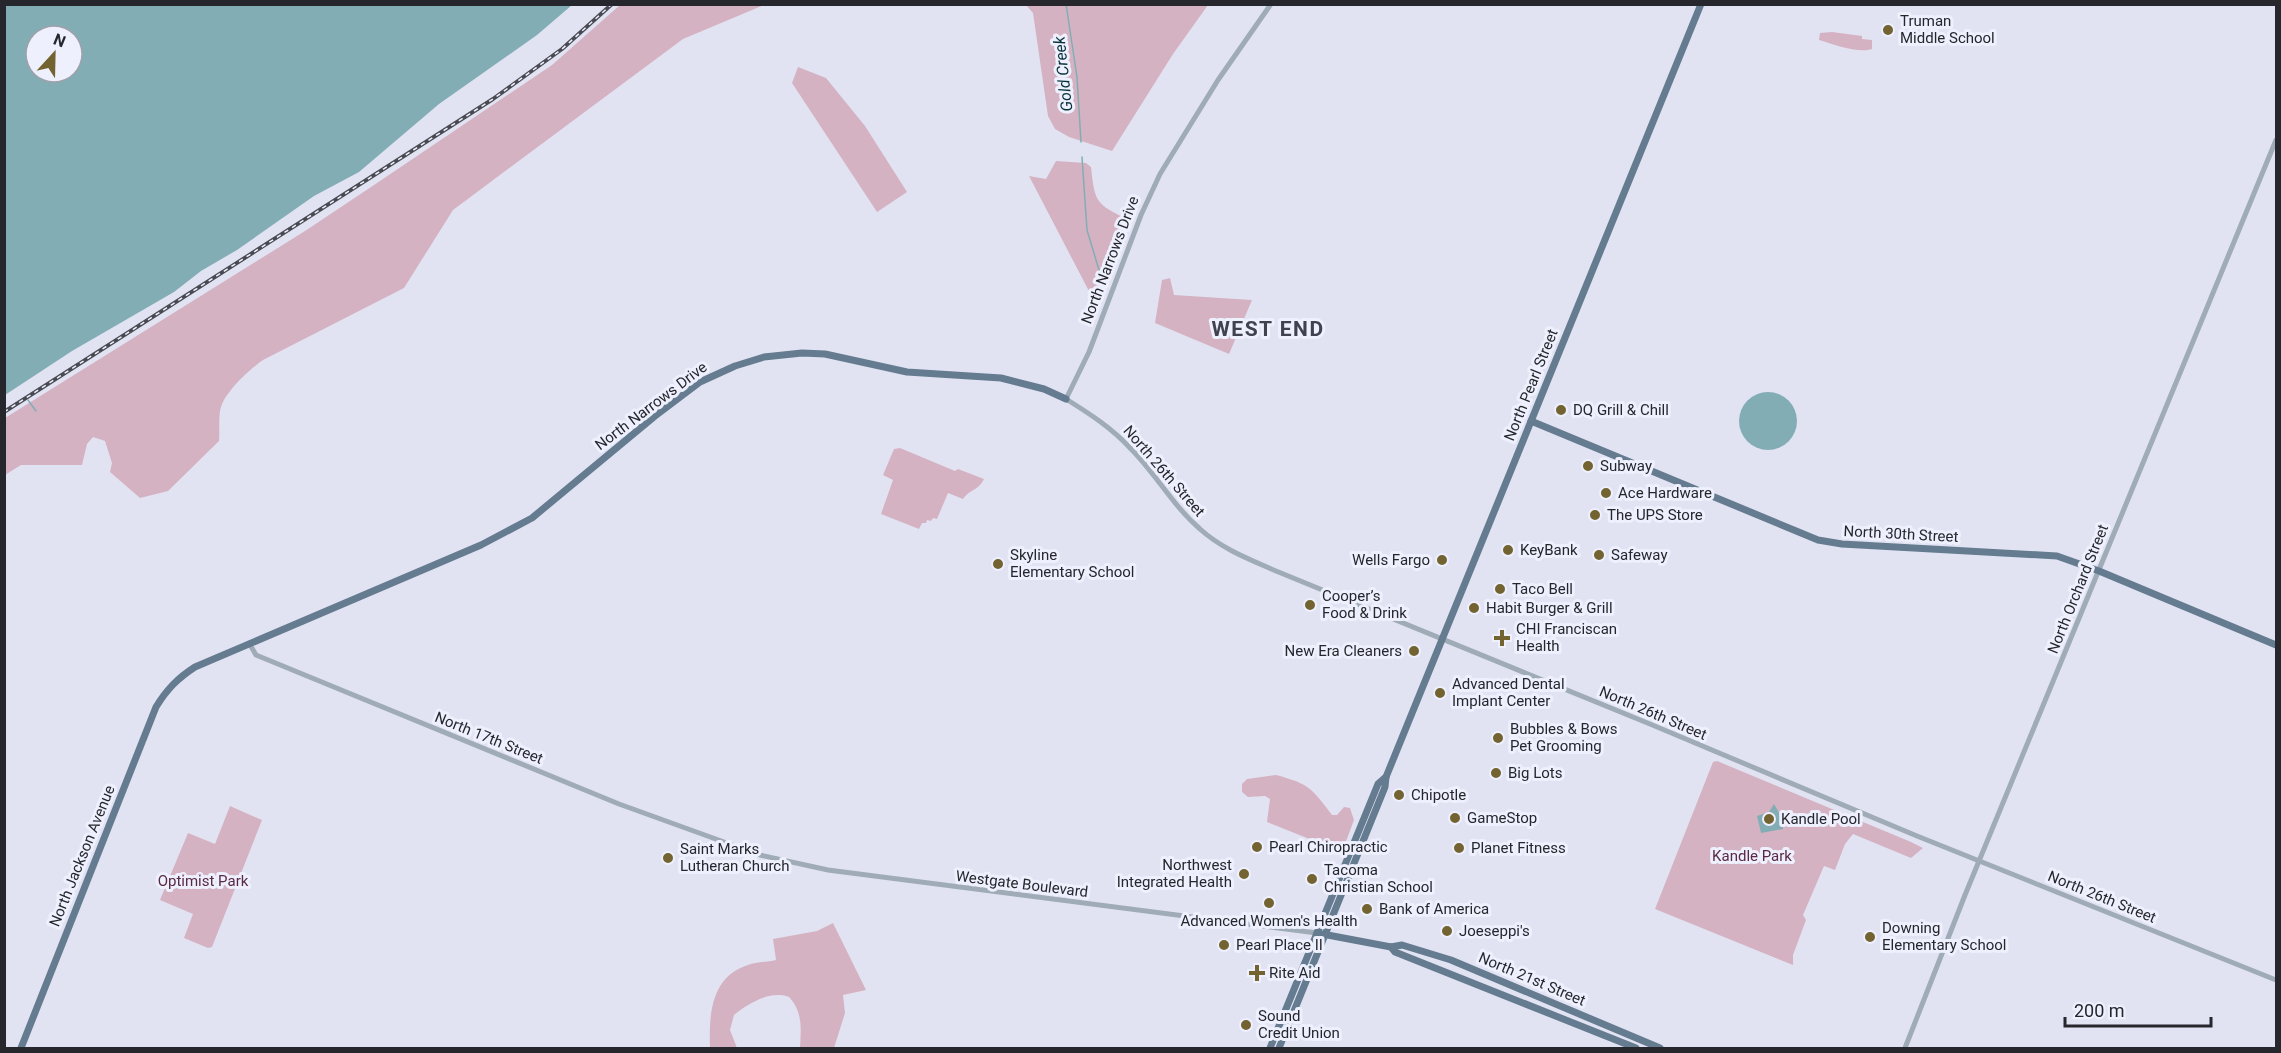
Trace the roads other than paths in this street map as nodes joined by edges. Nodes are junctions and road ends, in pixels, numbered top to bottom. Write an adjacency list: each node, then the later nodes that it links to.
1 (1271, 4): 4 (street, North Narrows Drive)
2 (1701, 4): 5 (main road, North Pearl Street)
3 (2277, 140): 6 (street, North Orchard Street)
4 (1066, 399): 7 (street, North 26th Street); 8 (main road, North Narrows Drive)
5 (1531, 421): 6 (main road, North 30th Street); 7 (main road, North Pearl Street)
6 (2099, 570): 9 (main road, North 30th Street); 13 (street, North Orchard Street)
7 (1441, 640): 11 (main road, North Pearl Street); 13 (street, North 26th Street)
8 (249, 644): 10 (main road, North Narrows Drive); 12 (street, North 17th Street)
9 (2277, 645)
10 (177, 679): 18 (main road, North Jackson Avenue)
11 (1386, 777): 14 (main road, North Pearl Street); 15 (main road, North Pearl Street)
12 (727, 844): 14 (street, Westgate Boulevard)
13 (1979, 861): 17 (street, North 26th Street); 23 (street, North Orchard Street)
14 (1317, 933): 15 (main road, North 21st Street); 19 (main road, North Pearl Street)
15 (1325, 934): 16 (main road, North 21st Street); 20 (main road, North Pearl Street)
16 (1390, 947): 21 (main road, North 21st Street); 22 (main road, North 21st Street)
17 (2277, 980)
18 (21, 1048)
19 (1270, 1048)
20 (1279, 1048)
21 (1636, 1048)
22 (1660, 1048)
23 (1905, 1048)

